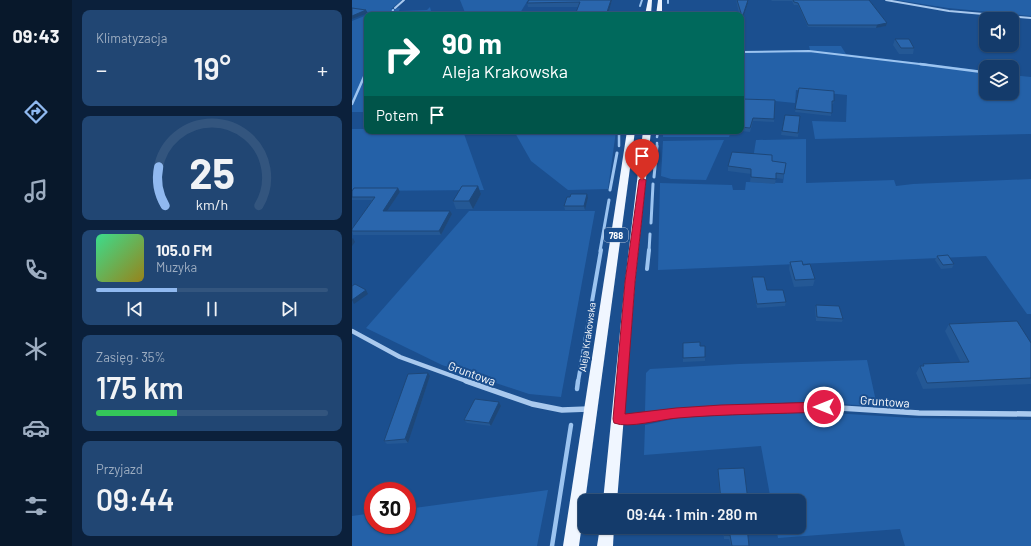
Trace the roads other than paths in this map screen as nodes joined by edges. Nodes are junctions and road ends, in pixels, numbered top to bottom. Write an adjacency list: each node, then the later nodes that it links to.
1 (404, 0): 5 (street)
2 (650, 0): 6 (main road)
3 (660, 0): 7 (main road)
4 (886, 0): 8 (street)
5 (395, 8)
6 (648, 12)
7 (659, 12)
8 (1031, 18)
9 (631, 134): 12 (main road, Aleja Krakowska / 788)
10 (647, 134): 14 (main road, 788)
11 (352, 331): 12 (street, Gruntowa)
12 (591, 409): 17 (main road, Aleja Krakowska / 788)
13 (1031, 414): 14 (street, Gruntowa)
14 (618, 419): 15 (main road, 788)
15 (611, 494)
16 (606, 534): 18 (main road)
17 (571, 546)
18 (605, 546)

